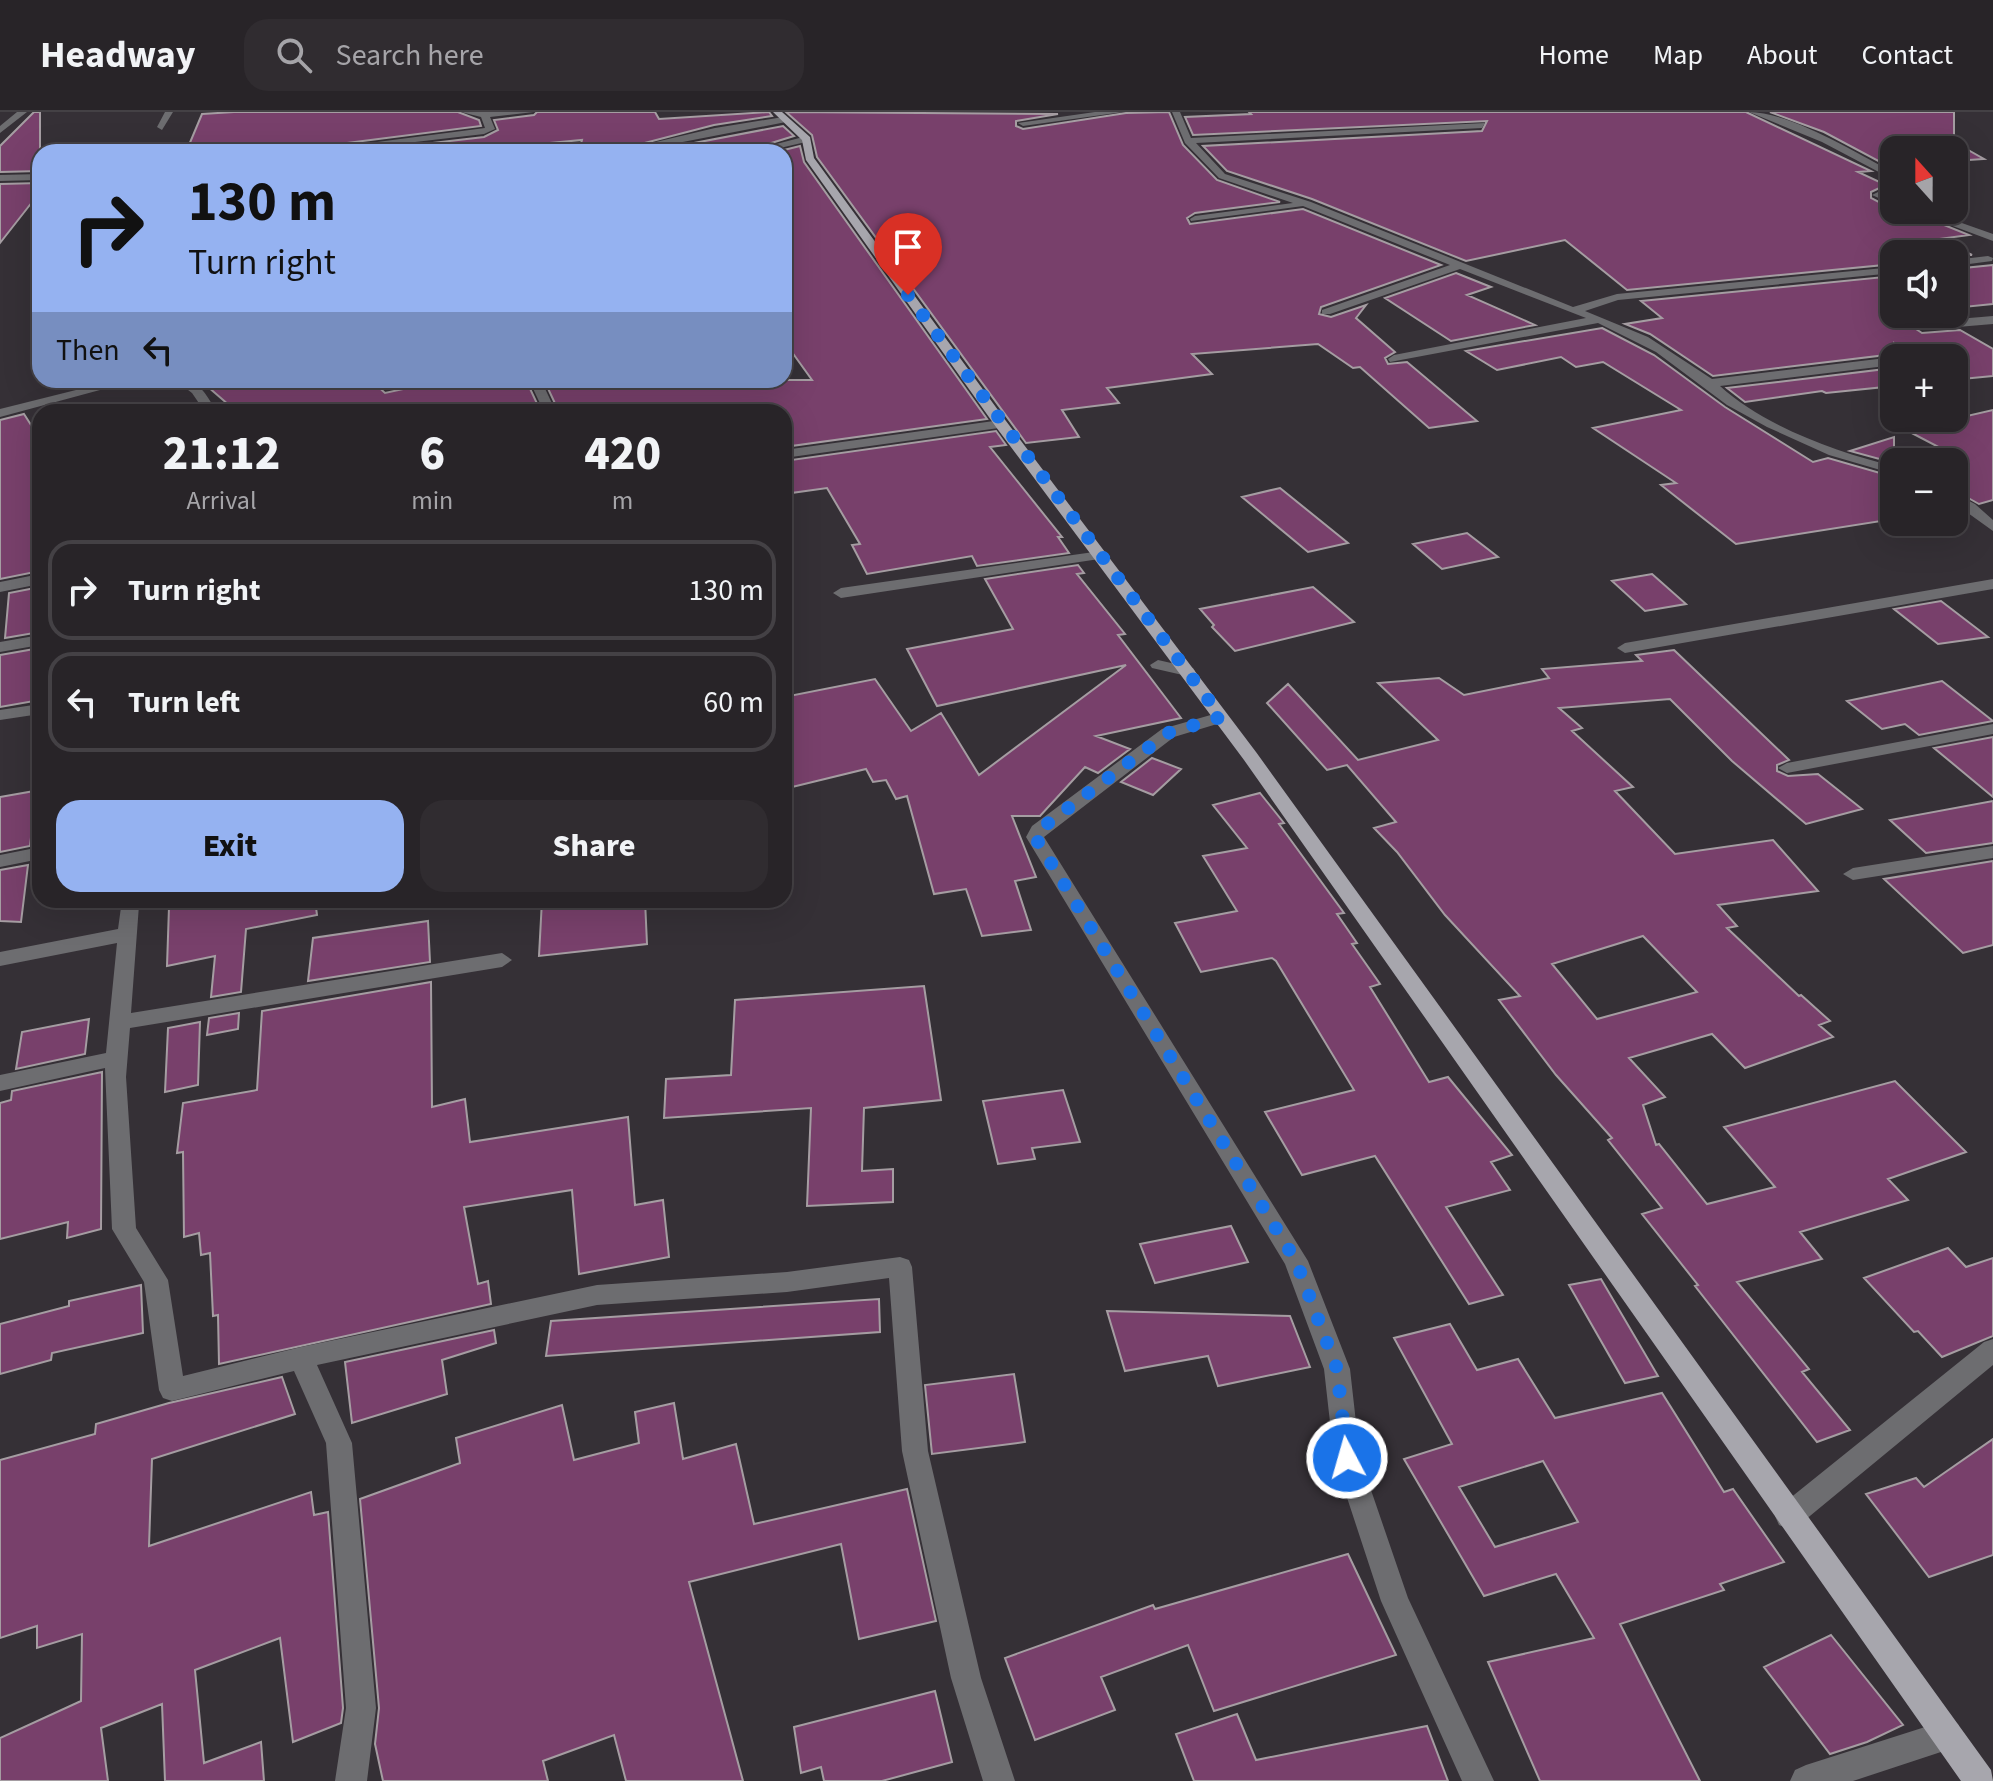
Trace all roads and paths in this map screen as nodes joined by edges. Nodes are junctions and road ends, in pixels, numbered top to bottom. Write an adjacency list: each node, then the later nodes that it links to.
1 (23, 112): 13 (street)
2 (169, 112): 12 (street)
3 (465, 112): 9 (street)
4 (530, 112): 9 (street)
5 (1119, 112): 11 (street)
6 (1176, 112): 15 (street)
7 (1465, 112): 15 (street)
8 (1753, 112): 19 (street)
9 (485, 115): 16 (street)
10 (780, 116): 14 (main road); 17 (street)
11 (1023, 123)
12 (162, 127)
13 (0, 130)
14 (807, 139): 18 (street); 44 (main road)
15 (1188, 141): 22 (street)
16 (373, 144)
17 (655, 144)
18 (785, 144)
19 (1880, 169)
20 (32, 177): 21 (street)
21 (0, 178)
22 (1307, 204): 23 (street); 28 (street)
23 (1195, 219)
24 (1954, 224): 25 (street)
25 (1993, 238)
26 (1988, 259): 27 (street)
27 (1968, 261)
28 (1459, 266): 30 (street); 31 (street)
29 (1880, 271): 30 (street)
30 (1573, 311): 32 (street)
31 (1326, 312)
32 (1603, 318): 35 (street); 37 (street)
33 (1993, 320): 34 (street)
34 (1968, 322)
35 (1394, 359)
36 (1880, 363): 37 (street)
37 (1710, 383): 46 (street)
38 (99, 388): 40 (street)
39 (194, 388): 41 (street)
40 (36, 404)
41 (206, 404)
42 (32, 405): 43 (street)
43 (0, 413)
44 (1001, 424): 45 (street); 50 (main road)
45 (792, 453)
46 (1880, 465)
47 (1993, 503): 48 (street)
48 (1970, 507): 49 (street)
49 (1993, 527)
50 (1101, 555): 54 (street); 59 (main road)
51 (32, 581): 53 (street)
52 (1993, 584): 57 (street)
53 (0, 587)
54 (841, 593)
55 (32, 641): 56 (street)
56 (0, 647)
57 (1625, 648)
58 (1158, 665): 59 (street)
59 (1187, 671): 62 (main road)
60 (32, 710): 61 (street)
61 (2, 715)
62 (1221, 717): 78 (main road); 82 (street)
63 (1993, 729): 64 (street)
64 (1787, 768)
65 (1993, 852): 68 (street)
66 (32, 855): 67 (street)
67 (0, 861)
68 (1853, 874)
69 (129, 908): 70 (street)
70 (127, 934): 71 (street); 73 (street)
71 (0, 959)
72 (502, 960): 73 (street)
73 (120, 1022): 74 (street)
74 (117, 1058): 75 (street); 77 (street)
75 (0, 1083)
76 (1993, 1350): 78 (street)
77 (301, 1358): 80 (street); 81 (street)
78 (1789, 1516): 79 (main road)
79 (1947, 1735): 83 (street); 84 (main road)
80 (351, 1781)
81 (999, 1781)
82 (1478, 1781)
83 (1806, 1781)
84 (1980, 1781)

